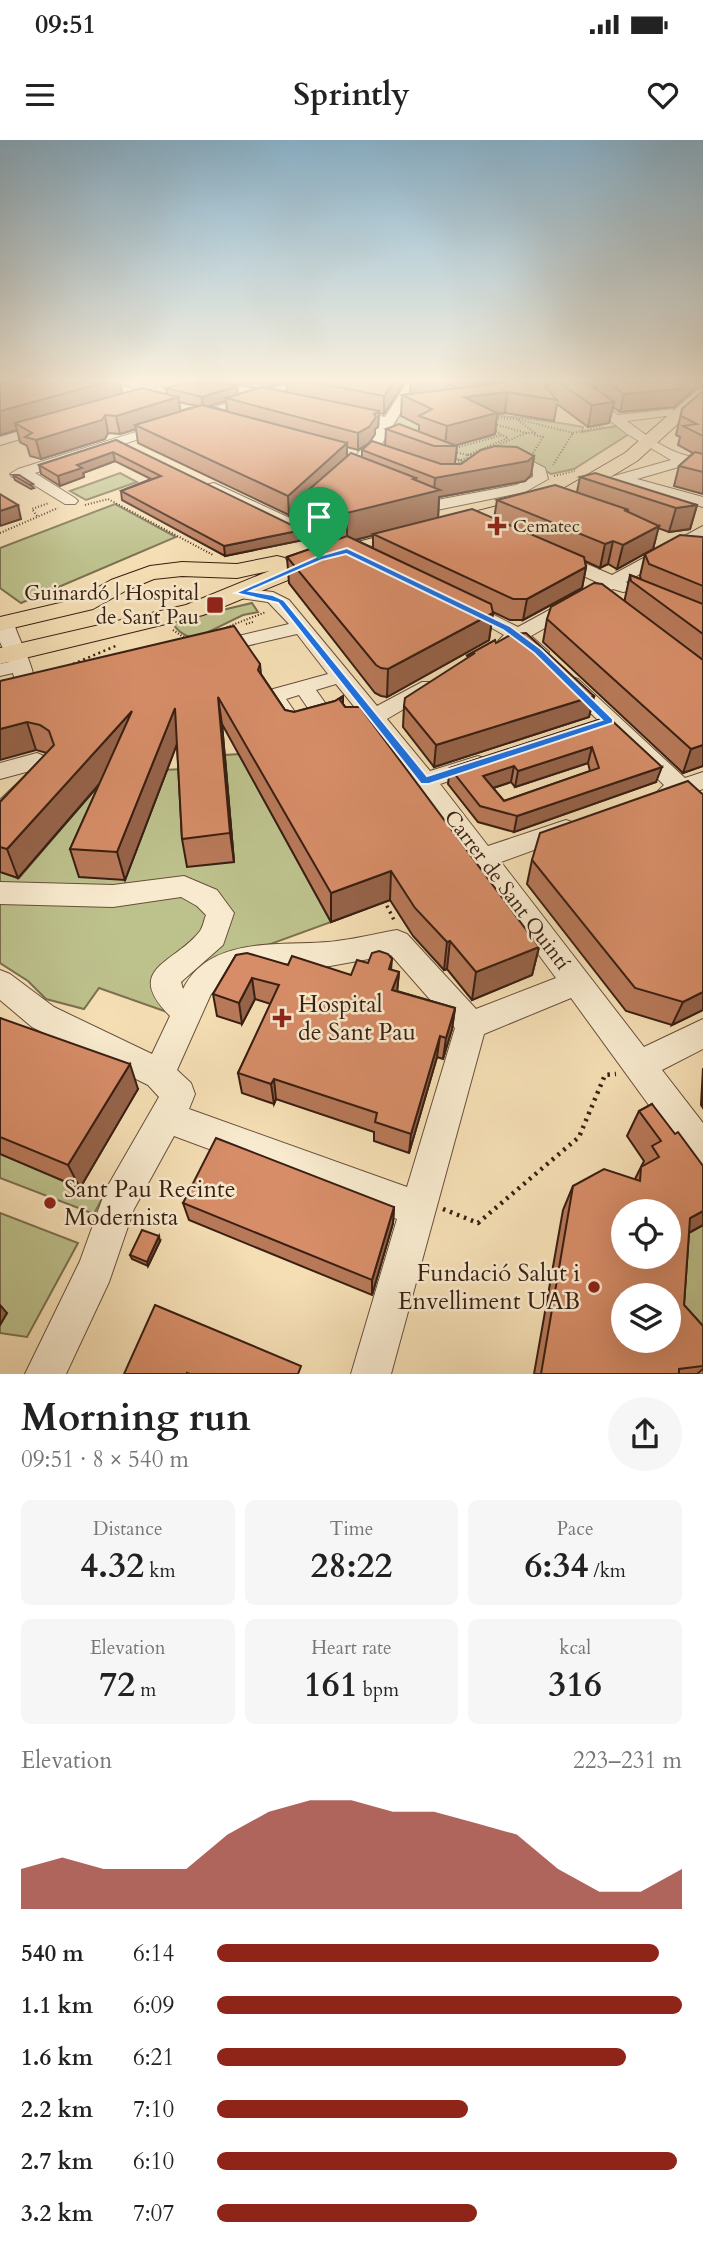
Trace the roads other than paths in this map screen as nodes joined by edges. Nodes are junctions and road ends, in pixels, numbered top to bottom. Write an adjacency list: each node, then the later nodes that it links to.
1 (111, 440): 19 (street)
2 (114, 440): 5 (street)
3 (379, 440): 7 (street)
4 (649, 441): 10 (street); 13 (main road)
5 (138, 452)
6 (346, 452): 7 (street)
7 (371, 455): 12 (street)
8 (703, 455): 10 (street)
9 (466, 460): 16 (street)
10 (681, 461): 11 (street); 14 (street)
11 (703, 469)
12 (353, 475)
13 (595, 478): 18 (main road); 23 (main road)
14 (621, 478): 18 (street); 20 (street)
15 (198, 480): 24 (street)
16 (548, 481): 18 (main road); 21 (street); 23 (main road)
17 (416, 499): 21 (street)
18 (573, 500)
19 (72, 502)
20 (703, 502)
21 (432, 506): 23 (street)
22 (306, 512): 24 (street)
23 (461, 518): 25 (street); 28 (main road)
24 (292, 524): 28 (street)
25 (490, 530)
26 (703, 531): 27 (street)
27 (671, 541): 30 (street); 32 (street)
28 (344, 549): 31 (street); 33 (main road); 36 (main road)
29 (538, 550): 32 (street)
30 (703, 552)
31 (376, 565)
32 (606, 592): 34 (street); 38 (street)
33 (239, 593): 37 (street, Carrer de Sant Quintí); 41 (main road)
34 (640, 594)
35 (445, 598): 38 (street)
36 (3, 623): 41 (street)
37 (301, 627): 39 (street); 42 (street, Carrer de Sant Quintí)
38 (519, 635): 40 (street); 46 (street)
39 (196, 647)
40 (487, 653)
41 (9, 661): 45 (street)
42 (342, 677): 44 (street); 47 (street, Carrer de Sant Quintí)
43 (440, 680): 47 (street)
44 (304, 687): 44 (street)
45 (0, 700)
46 (610, 721): 48 (street); 52 (street)
47 (364, 722): 51 (street, Carrer de Sant Quintí)
48 (586, 729)
49 (500, 757): 51 (street)
50 (0, 771): 55 (street)
51 (425, 781): 57 (street, Carrer de Sant Quintí)
52 (692, 784): 53 (street); 54 (street)
53 (640, 803)
54 (703, 809)
55 (0, 815)
56 (590, 821): 57 (street)
57 (484, 858): 59 (street, Carrer de Sant Quintí)
58 (0, 893): 61 (street)
59 (578, 982): 62 (street); 64 (street, Carrer de Sant Quintí)
60 (0, 983): 65 (street)
61 (186, 1011): 62 (street); 65 (street)
62 (471, 1025): 68 (street)
63 (703, 1032): 64 (street)
64 (630, 1069): 67 (street, Carrer de Sant Quintí)
65 (159, 1074): 66 (street)
66 (166, 1116): 68 (street); 69 (street)
67 (703, 1151)
68 (429, 1208): 70 (street)
69 (45, 1374)
70 (371, 1374)

